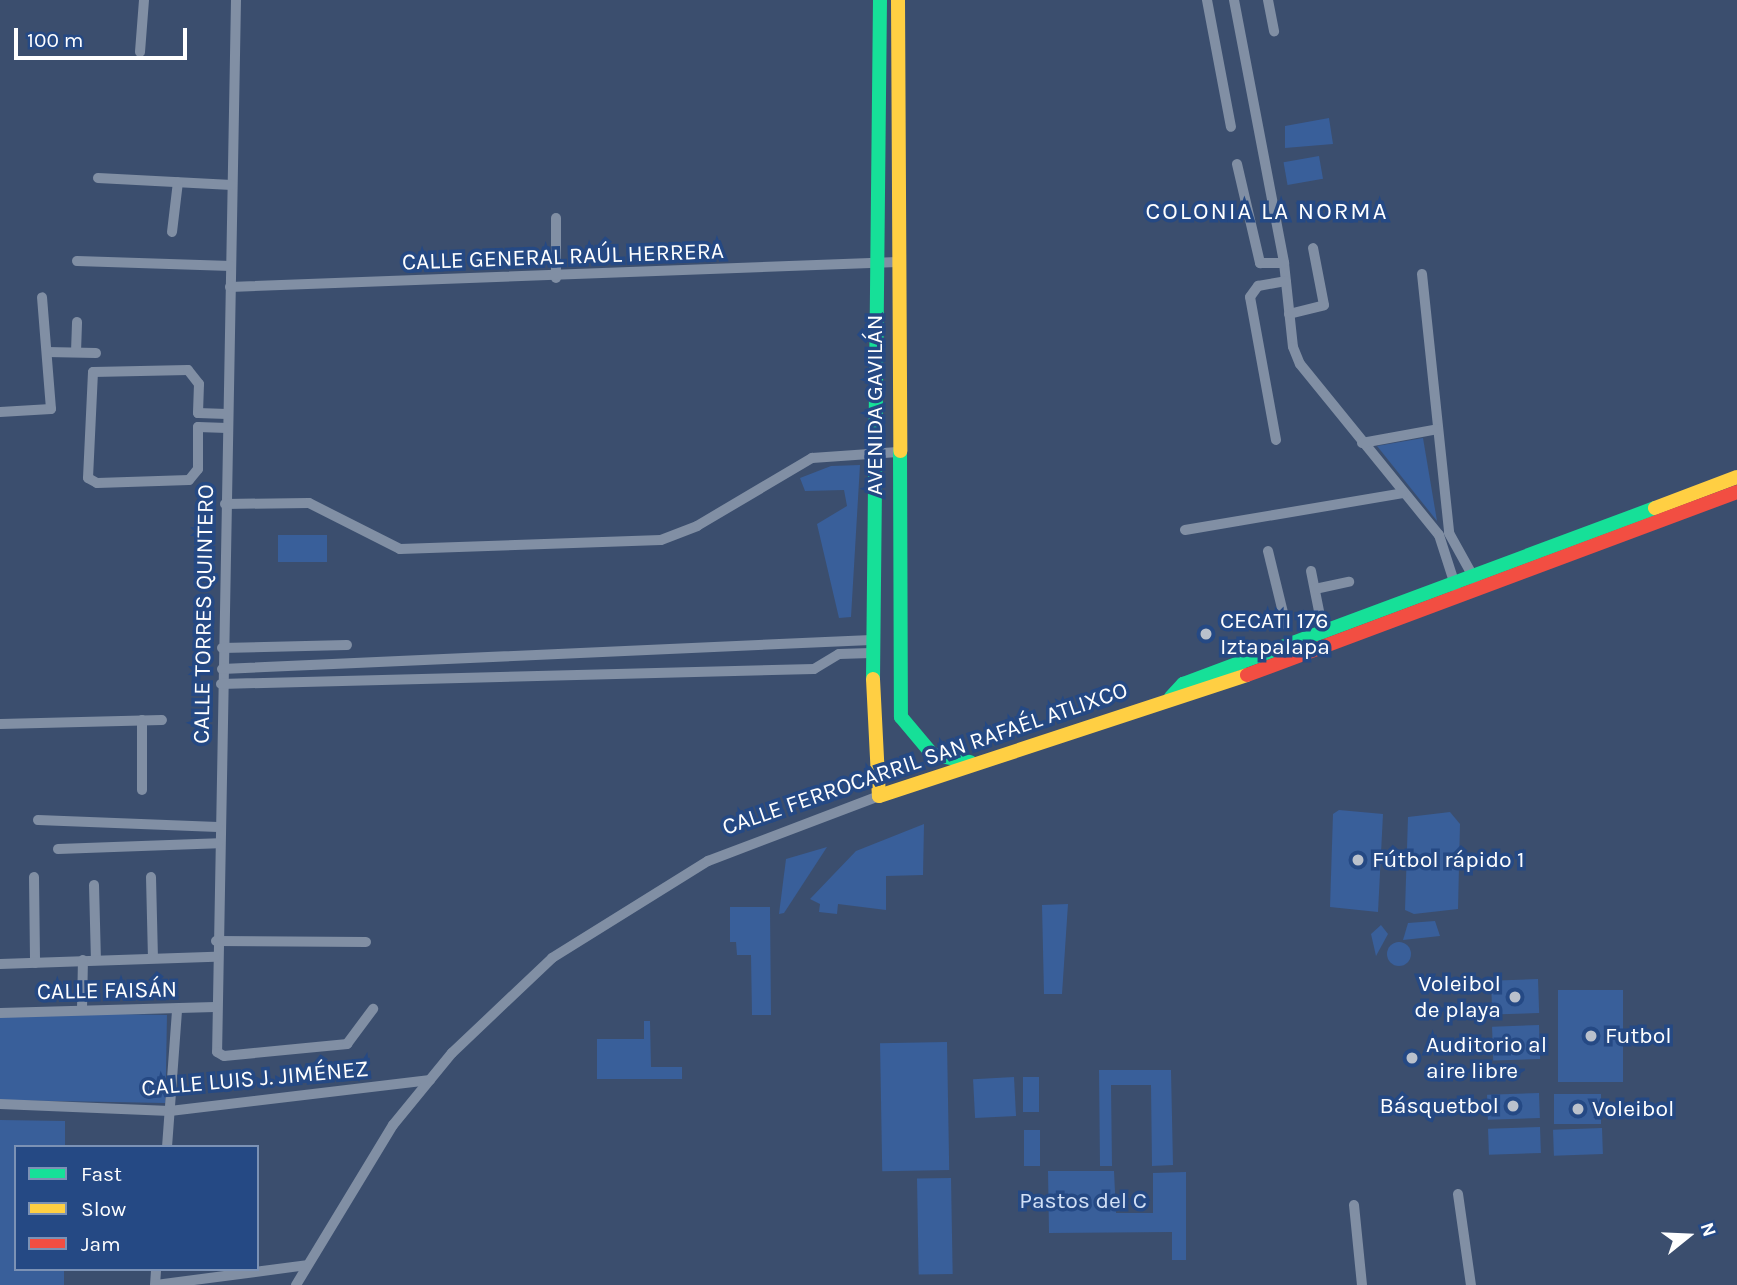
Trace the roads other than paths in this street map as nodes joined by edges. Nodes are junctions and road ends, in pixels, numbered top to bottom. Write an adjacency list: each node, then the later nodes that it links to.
1 (144, 0): 9 (street)
2 (236, 0): 14 (street, CALLE TORRES QUINTERO)
3 (880, 0): 19 (main road, AVENIDA GAVILÁN)
4 (898, 0): 20 (main road, AVENIDA GAVILÁN)
5 (1207, 0): 10 (street)
6 (1234, 0): 21 (street)
7 (1268, 0): 8 (street)
8 (1274, 31)
9 (140, 52)
10 (1231, 128)
11 (1237, 164): 21 (street)
12 (98, 178): 13 (street)
13 (178, 181): 14 (street); 16 (street)
14 (232, 185): 22 (street, CALLE TORRES QUINTERO)
15 (556, 218): 24 (street)
16 (172, 232)
17 (1313, 248): 28 (street)
18 (77, 261): 22 (street)
19 (877, 262): 20 (street, CALLE GENERAL RAÚL HERRERA); 24 (street, CALLE GENERAL RAÚL HERRERA); 39 (main road, AVENIDA GAVILÁN)
20 (898, 262): 40 (main road, AVENIDA GAVILÁN)
21 (1284, 263): 25 (street)
22 (231, 265): 26 (street, CALLE TORRES QUINTERO)
23 (1422, 274): 36 (street)
24 (556, 278): 26 (street, CALLE GENERAL RAÚL HERRERA)
25 (1286, 281): 28 (street); 37 (street)
26 (230, 287): 34 (street, CALLE TORRES QUINTERO)
27 (42, 297): 30 (street)
28 (1289, 314): 38 (street)
29 (77, 323): 31 (street)
30 (47, 352): 31 (street); 33 (street)
31 (76, 352): 32 (street)
32 (96, 353)
33 (0, 412)
34 (227, 414): 35 (street, CALLE TORRES QUINTERO); 35 (street)
35 (227, 428): 44 (street, CALLE TORRES QUINTERO)
36 (1438, 429): 38 (street); 46 (street)
37 (1276, 440)
38 (1362, 443): 43 (street)
39 (877, 452): 40 (street); 44 (street); 58 (main road, AVENIDA GAVILÁN)
40 (898, 452): 66 (main road, AVENIDA GAVILÁN)
41 (1737, 477): 49 (main road, CALLE FERROCARRIL SAN RAFAÉL ATLIXCO)
42 (1737, 492): 52 (main road, CALLE FERROCARRIL SAN RAFAÉL ATLIXCO)
43 (1404, 493): 45 (street); 46 (street)
44 (225, 504): 59 (street, CALLE TORRES QUINTERO)
45 (1185, 530)
46 (1444, 534): 49 (street); 51 (street)
47 (1268, 551): 56 (street)
48 (1311, 570): 53 (street)
49 (1472, 578): 51 (main road, CALLE FERROCARRIL SAN RAFAÉL ATLIXCO); 52 (street)
50 (1349, 582): 53 (street)
51 (1453, 585): 54 (street); 62 (main road, CALLE FERROCARRIL SAN RAFAÉL ATLIXCO)
52 (1484, 588): 54 (main road, CALLE FERROCARRIL SAN RAFAÉL ATLIXCO)
53 (1315, 589): 55 (street)
54 (1463, 596): 62 (main road, CALLE FERROCARRIL SAN RAFAÉL ATLIXCO)
55 (1321, 621)
56 (1286, 625)
57 (347, 645): 59 (street)
58 (871, 646): 60 (street); 61 (street); 68 (main road, AVENIDA GAVILÁN)
59 (222, 648): 60 (street, CALLE TORRES QUINTERO)
60 (222, 669): 61 (street, CALLE TORRES QUINTERO)
61 (221, 684): 70 (street, CALLE TORRES QUINTERO)
62 (1171, 697): 66 (main road, CALLE FERROCARRIL SAN RAFAÉL ATLIXCO)
63 (142, 720): 64 (street); 65 (street); 67 (street)
64 (162, 720)
65 (0, 724)
66 (975, 763): 68 (main road, CALLE FERROCARRIL SAN RAFAÉL ATLIXCO)
67 (142, 790)
68 (879, 796): 89 (street, CALLE FERROCARRIL SAN RAFAÉL ATLIXCO)
69 (38, 820): 70 (street)
70 (218, 827): 71 (street, CALLE TORRES QUINTERO)
71 (218, 843): 72 (street); 76 (street, CALLE TORRES QUINTERO)
72 (58, 849)
73 (34, 877): 82 (street)
74 (151, 877): 79 (street)
75 (94, 885): 81 (street)
76 (216, 941): 77 (street); 78 (street, CALLE TORRES QUINTERO)
77 (366, 942)
78 (215, 957): 79 (street); 84 (street, CALLE TORRES QUINTERO)
79 (153, 958): 81 (street)
80 (83, 960): 81 (street); 82 (street); 86 (street)
81 (96, 960)
82 (35, 963): 83 (street)
83 (0, 964)
84 (215, 1007): 85 (street, CALLE TORRES QUINTERO); 87 (street, CALLE FAISÁN)
85 (373, 1009)
86 (82, 1010): 87 (street, CALLE FAISÁN); 88 (street, CALLE FAISÁN)
87 (177, 1010): 91 (street)
88 (0, 1013)
89 (430, 1080): 91 (street, CALLE LUIS J. JIMÉNEZ); 95 (street, CALLE FERROCARRIL SAN RAFAÉL ATLIXCO)
90 (0, 1104): 91 (street, CALLE LUIS J. JIMÉNEZ)
91 (170, 1111): 92 (street)
92 (167, 1145)
93 (1458, 1194): 99 (street)
94 (1354, 1205): 98 (street)
95 (307, 1265): 96 (street); 97 (street, CALLE FERROCARRIL SAN RAFAÉL ATLIXCO)
96 (155, 1285)
97 (296, 1285)
98 (1363, 1285)
99 (1471, 1285)

